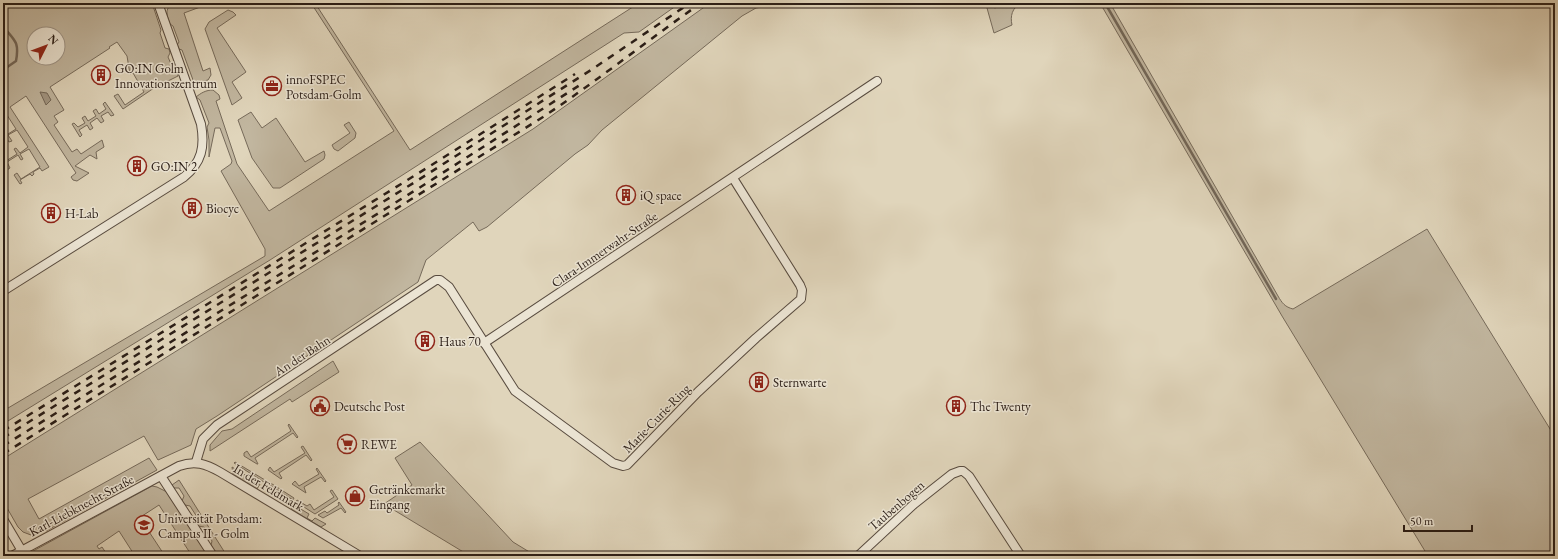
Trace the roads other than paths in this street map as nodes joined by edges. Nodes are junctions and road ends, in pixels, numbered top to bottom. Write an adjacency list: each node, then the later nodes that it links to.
1 (158, 3): 5 (street)
2 (877, 81): 3 (street, Clara-Immerwahr-Straße)
3 (733, 178): 6 (street, Clara-Immerwahr-Straße); 6 (street, Marie-Curie-Ring)
4 (436, 280): 6 (street, Marie-Curie-Ring); 7 (street, An der Bahn)
5 (3, 291)
6 (484, 343)
7 (196, 462): 8 (street); 13 (street, In der Feldmark)
8 (161, 476): 10 (street, Karl-Liebknecht-Straße); 12 (street)
9 (3, 519): 10 (street)
10 (22, 551): 11 (street, Karl-Liebknecht-Straße)
11 (12, 556)
12 (213, 556)
13 (360, 556)
14 (858, 556): 15 (street, Taubenbogen)
15 (1021, 556)

